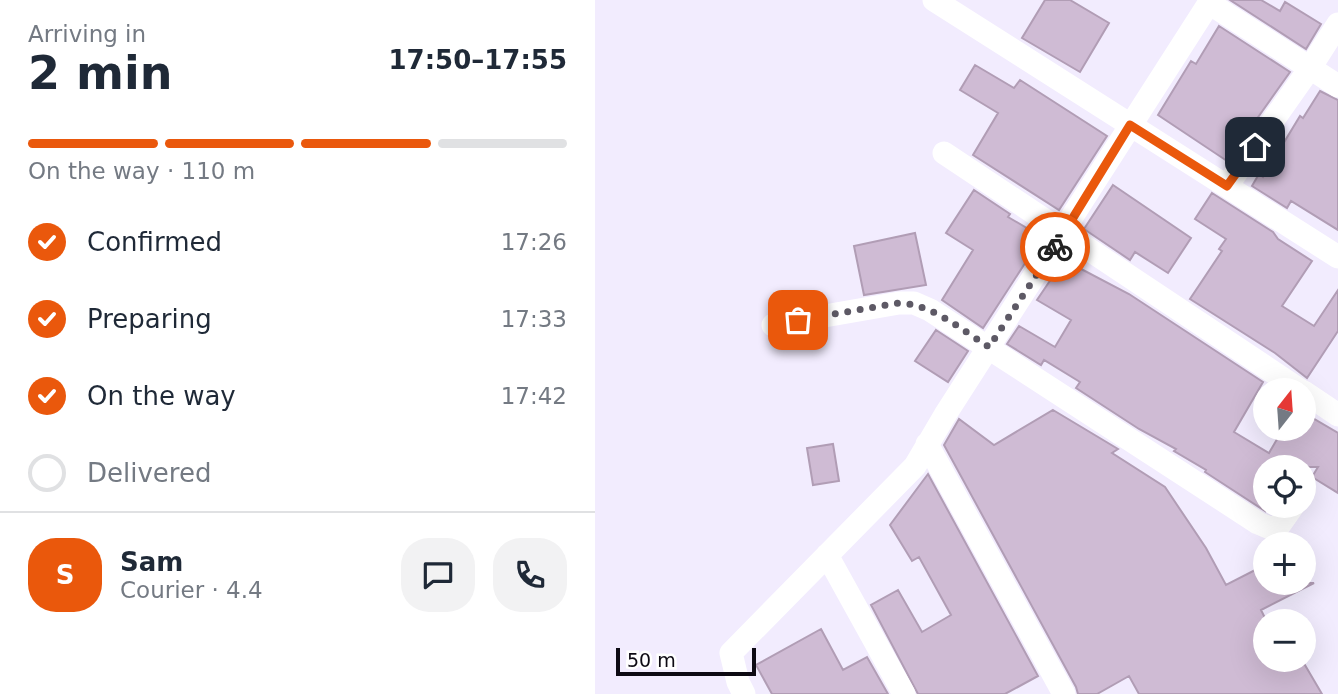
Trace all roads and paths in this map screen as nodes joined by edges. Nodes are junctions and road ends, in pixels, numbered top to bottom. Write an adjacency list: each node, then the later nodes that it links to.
1 (934, 0): 6 (street)
2 (1210, 2): 4 (street); 6 (street)
3 (1338, 24): 4 (street)
4 (1310, 68): 5 (street); 8 (street)
5 (1338, 86)
6 (1130, 125): 8 (street); 9 (street)
7 (944, 153): 9 (street)
8 (1227, 186): 10 (street)
9 (1063, 234): 12 (street); 13 (street)
10 (1338, 257)
11 (773, 325): 12 (street)
12 (989, 347): 16 (street); 17 (street)
13 (1282, 378)
14 (1316, 400): 15 (street)
15 (1338, 415)
16 (927, 444): 18 (street); 21 (street)
17 (1285, 518)
18 (827, 555): 19 (street); 20 (street)
19 (744, 694)
20 (904, 694)
21 (1064, 694)

